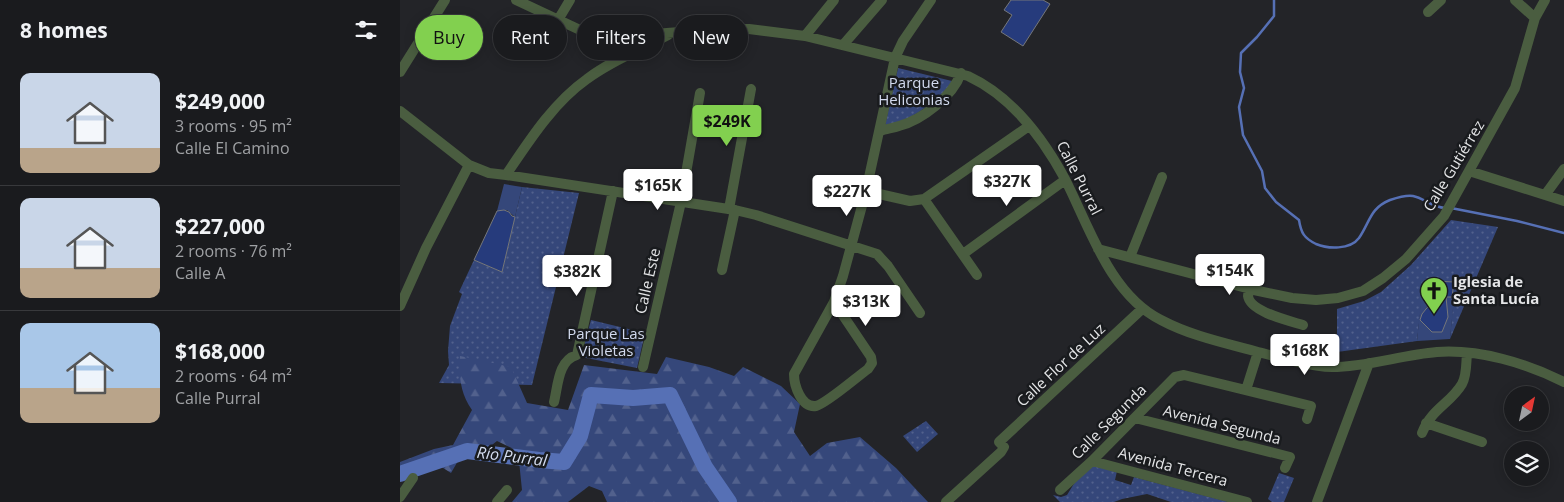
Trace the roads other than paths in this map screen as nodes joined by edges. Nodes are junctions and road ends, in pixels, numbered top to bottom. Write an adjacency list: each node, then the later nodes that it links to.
1 (444, 0): 19 (street)
2 (516, 0): 11 (street, Calle Purral)
3 (570, 0): 12 (street)
4 (834, 0): 16 (street)
5 (882, 0): 17 (street)
6 (931, 0): 18 (street)
7 (1441, 0): 10 (street)
8 (1515, 0): 13 (street)
9 (1545, 0): 13 (street, Calle Gutiérrez)
10 (1428, 12)
11 (548, 15)
12 (561, 15)
13 (1535, 18): 28 (street, Calle Gutiérrez)
14 (567, 24): 15 (street, Calle Purral)
15 (671, 34): 16 (street, Calle Purral); 29 (street)
16 (805, 36): 17 (street, Calle Purral)
17 (843, 44): 18 (street, Calle Purral)
18 (895, 58): 20 (street, Calle Purral); 25 (street)
19 (400, 72)
20 (961, 74): 24 (street, Calle Purral); 25 (street)
21 (751, 89): 38 (street)
22 (700, 93): 37 (street, Calle Este)
23 (400, 111): 26 (street)
24 (1029, 126): 31 (street, Calle Purral); 35 (street)
25 (880, 131): 32 (street)
26 (469, 165): 29 (street); 47 (street)
27 (1564, 169): 34 (street)
28 (1469, 171): 34 (street); 45 (street, Calle Gutiérrez)
29 (506, 175): 33 (street)
30 (1162, 177): 42 (street)
31 (1065, 180): 40 (street, Calle Purral); 41 (street)
32 (866, 190): 35 (street); 39 (street)
33 (613, 191): 37 (street); 57 (street)
34 (1545, 195): 36 (street)
35 (924, 199): 41 (street)
36 (1564, 201)
37 (681, 202): 38 (street); 54 (street, Calle Este)
38 (732, 210): 39 (street); 43 (street)
39 (852, 246): 46 (street); 49 (street)
40 (1098, 249): 42 (street, Calle Gutiérrez); 48 (street, Calle Purral)
41 (963, 254): 44 (street)
42 (1130, 257): 45 (street, Calle Gutiérrez)
43 (722, 270)
44 (977, 275)
45 (1250, 288): 50 (street)
46 (834, 302): 46 (street)
47 (400, 306)
48 (1142, 309): 51 (street, Calle Purral); 68 (street, Calle Flor de Luz)
49 (920, 313)
50 (1302, 325)
51 (1258, 352): 53 (street, Calle Purral); 56 (street)
52 (1467, 353): 53 (street, Calle Purral); 55 (street, Calle Purral); 60 (street)
53 (1369, 363): 70 (street)
54 (643, 367)
55 (1564, 382)
56 (1246, 390): 58 (street, Calle Segunda); 59 (street)
57 (554, 402)
58 (1135, 418): 61 (street, Calle Segunda); 62 (street, Avenida Segunda)
59 (1307, 419)
60 (1482, 442)
61 (1092, 461): 65 (street, Calle Segunda); 69 (street, Avenida Tercera)
62 (1285, 468)
63 (412, 478): 66 (street)
64 (507, 490): 67 (street)
65 (1060, 490)
66 (400, 497)
67 (497, 502)
68 (946, 502)
69 (1246, 502)
70 (1317, 502)

